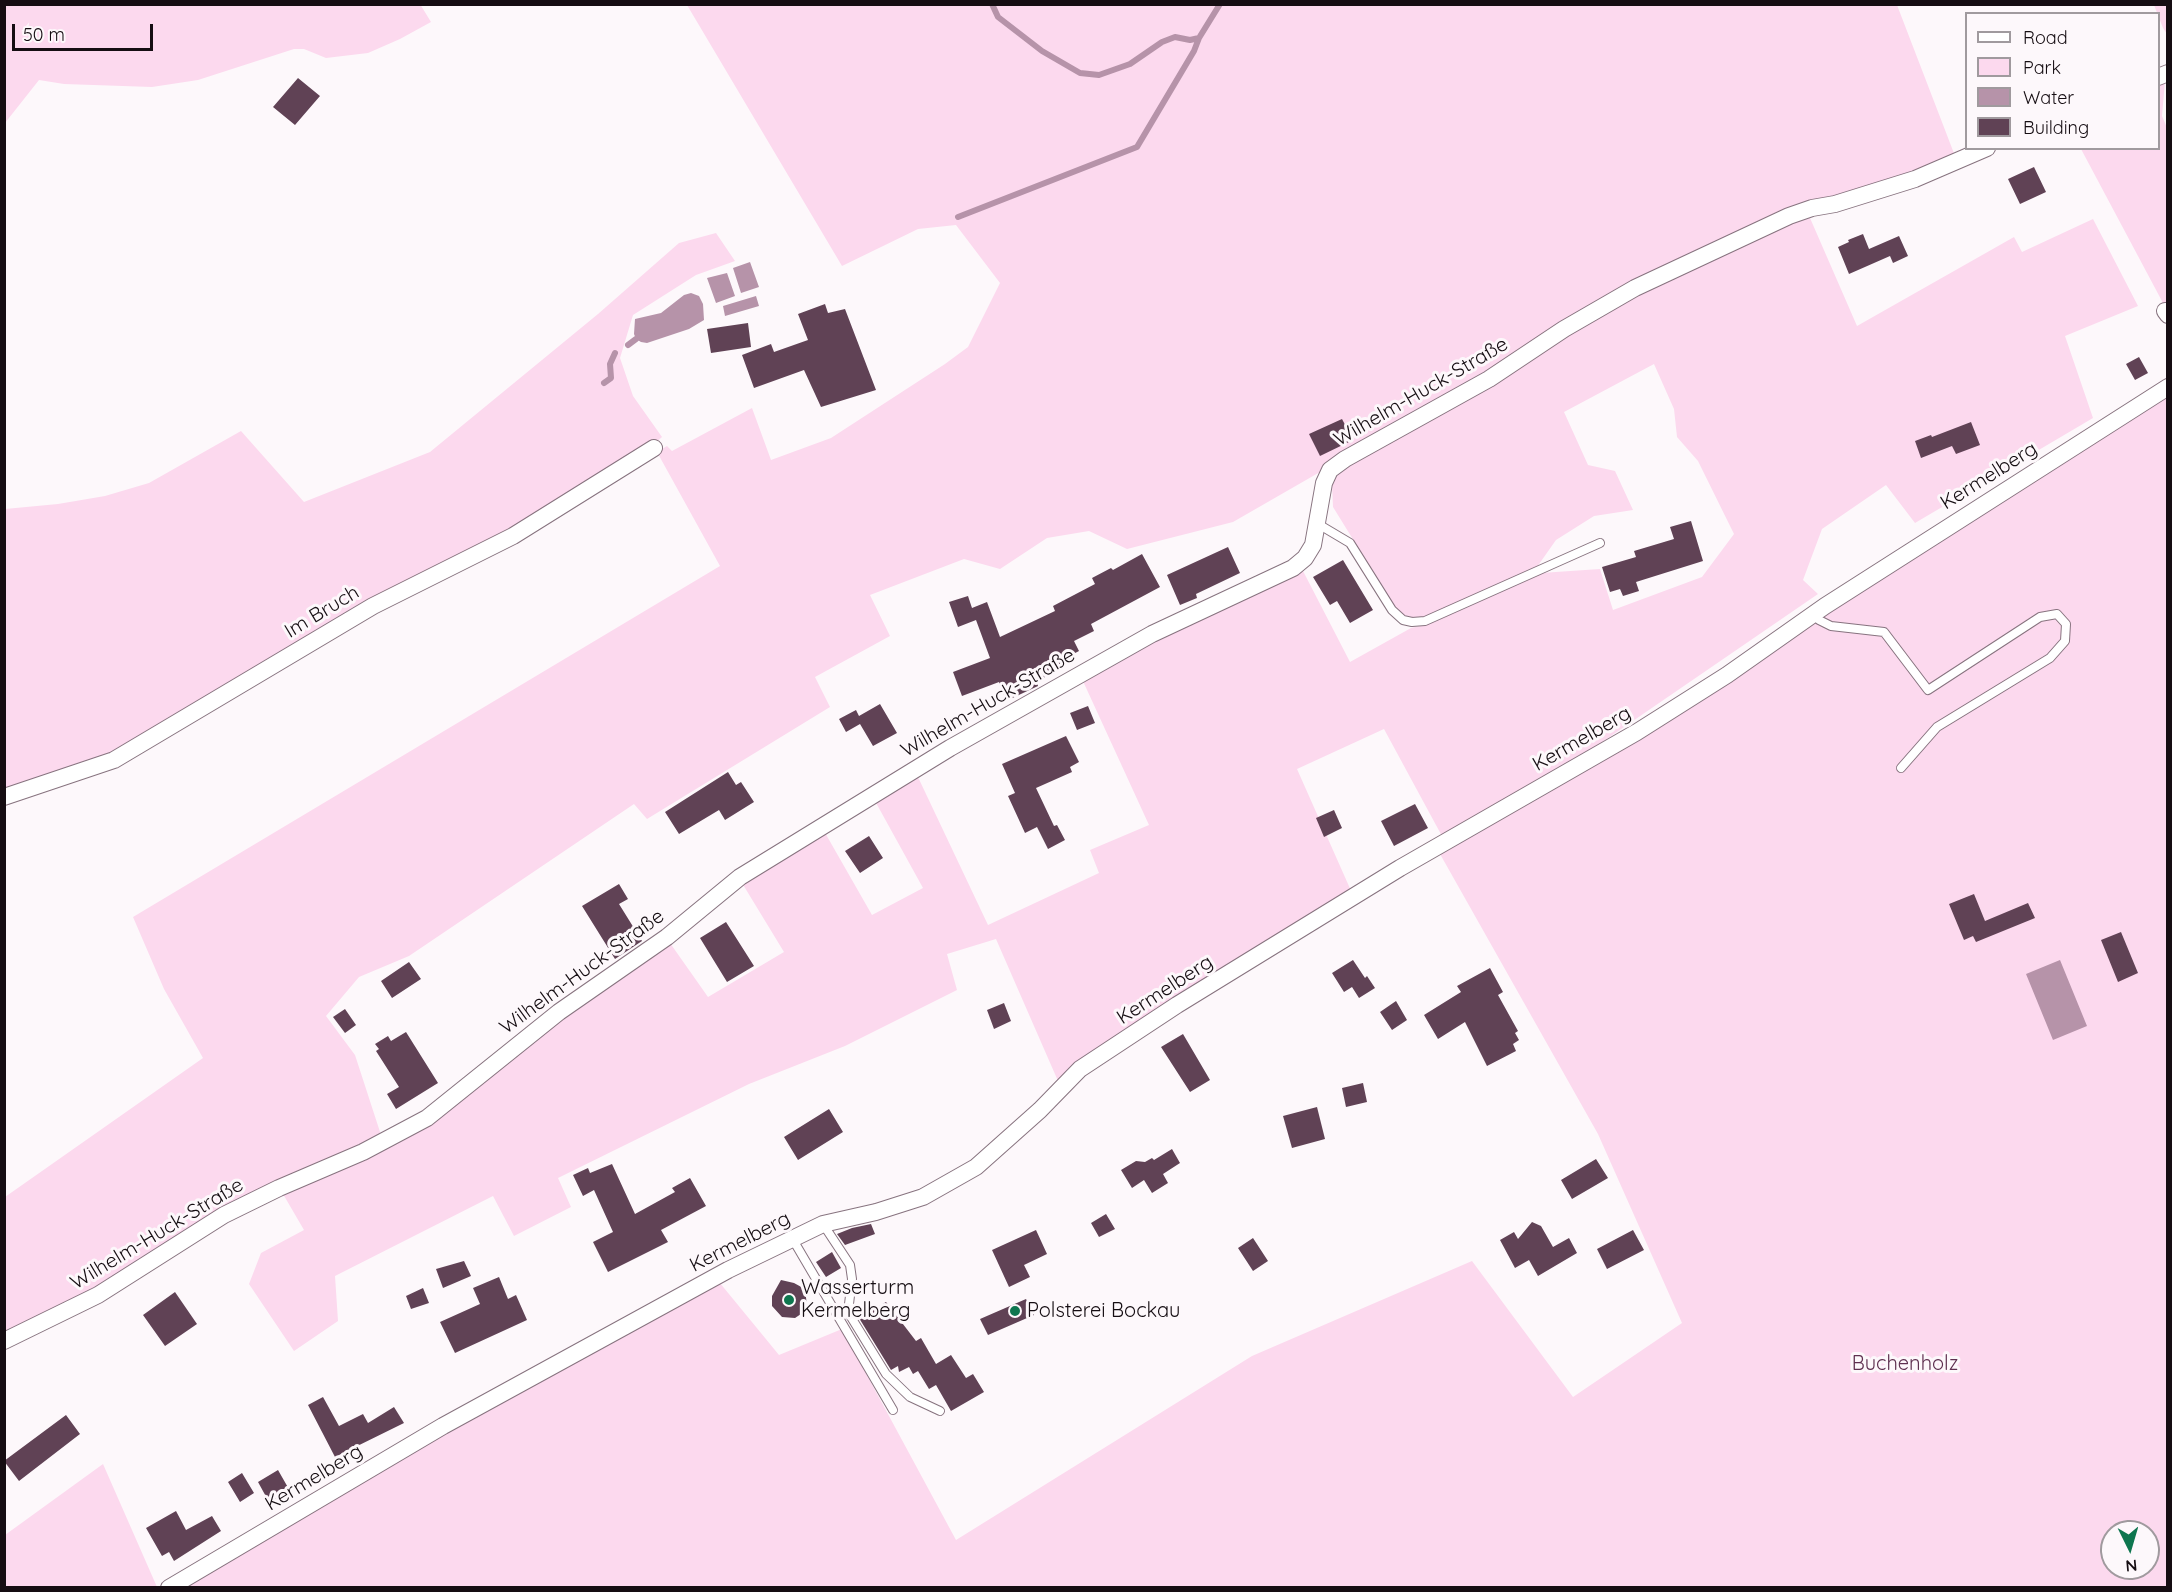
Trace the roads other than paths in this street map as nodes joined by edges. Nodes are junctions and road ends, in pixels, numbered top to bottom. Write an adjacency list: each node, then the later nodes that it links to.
1 (1982, 150): 4 (street, Wilhelm-Huck-Straße)
2 (2168, 387): 6 (street, Kermelberg)
3 (654, 448): 8 (street, Im Bruch)
4 (1318, 524): 5 (lane); 11 (street, Wilhelm-Huck-Straße)
5 (1600, 543)
6 (1814, 614): 7 (lane); 9 (street, Kermelberg)
7 (1901, 768)
8 (4, 797)
9 (823, 1224): 10 (street, Kermelberg); 13 (lane)
10 (792, 1238): 12 (lane); 14 (street, Kermelberg)
11 (4, 1341)
12 (893, 1410)
13 (940, 1411)
14 (169, 1587)

